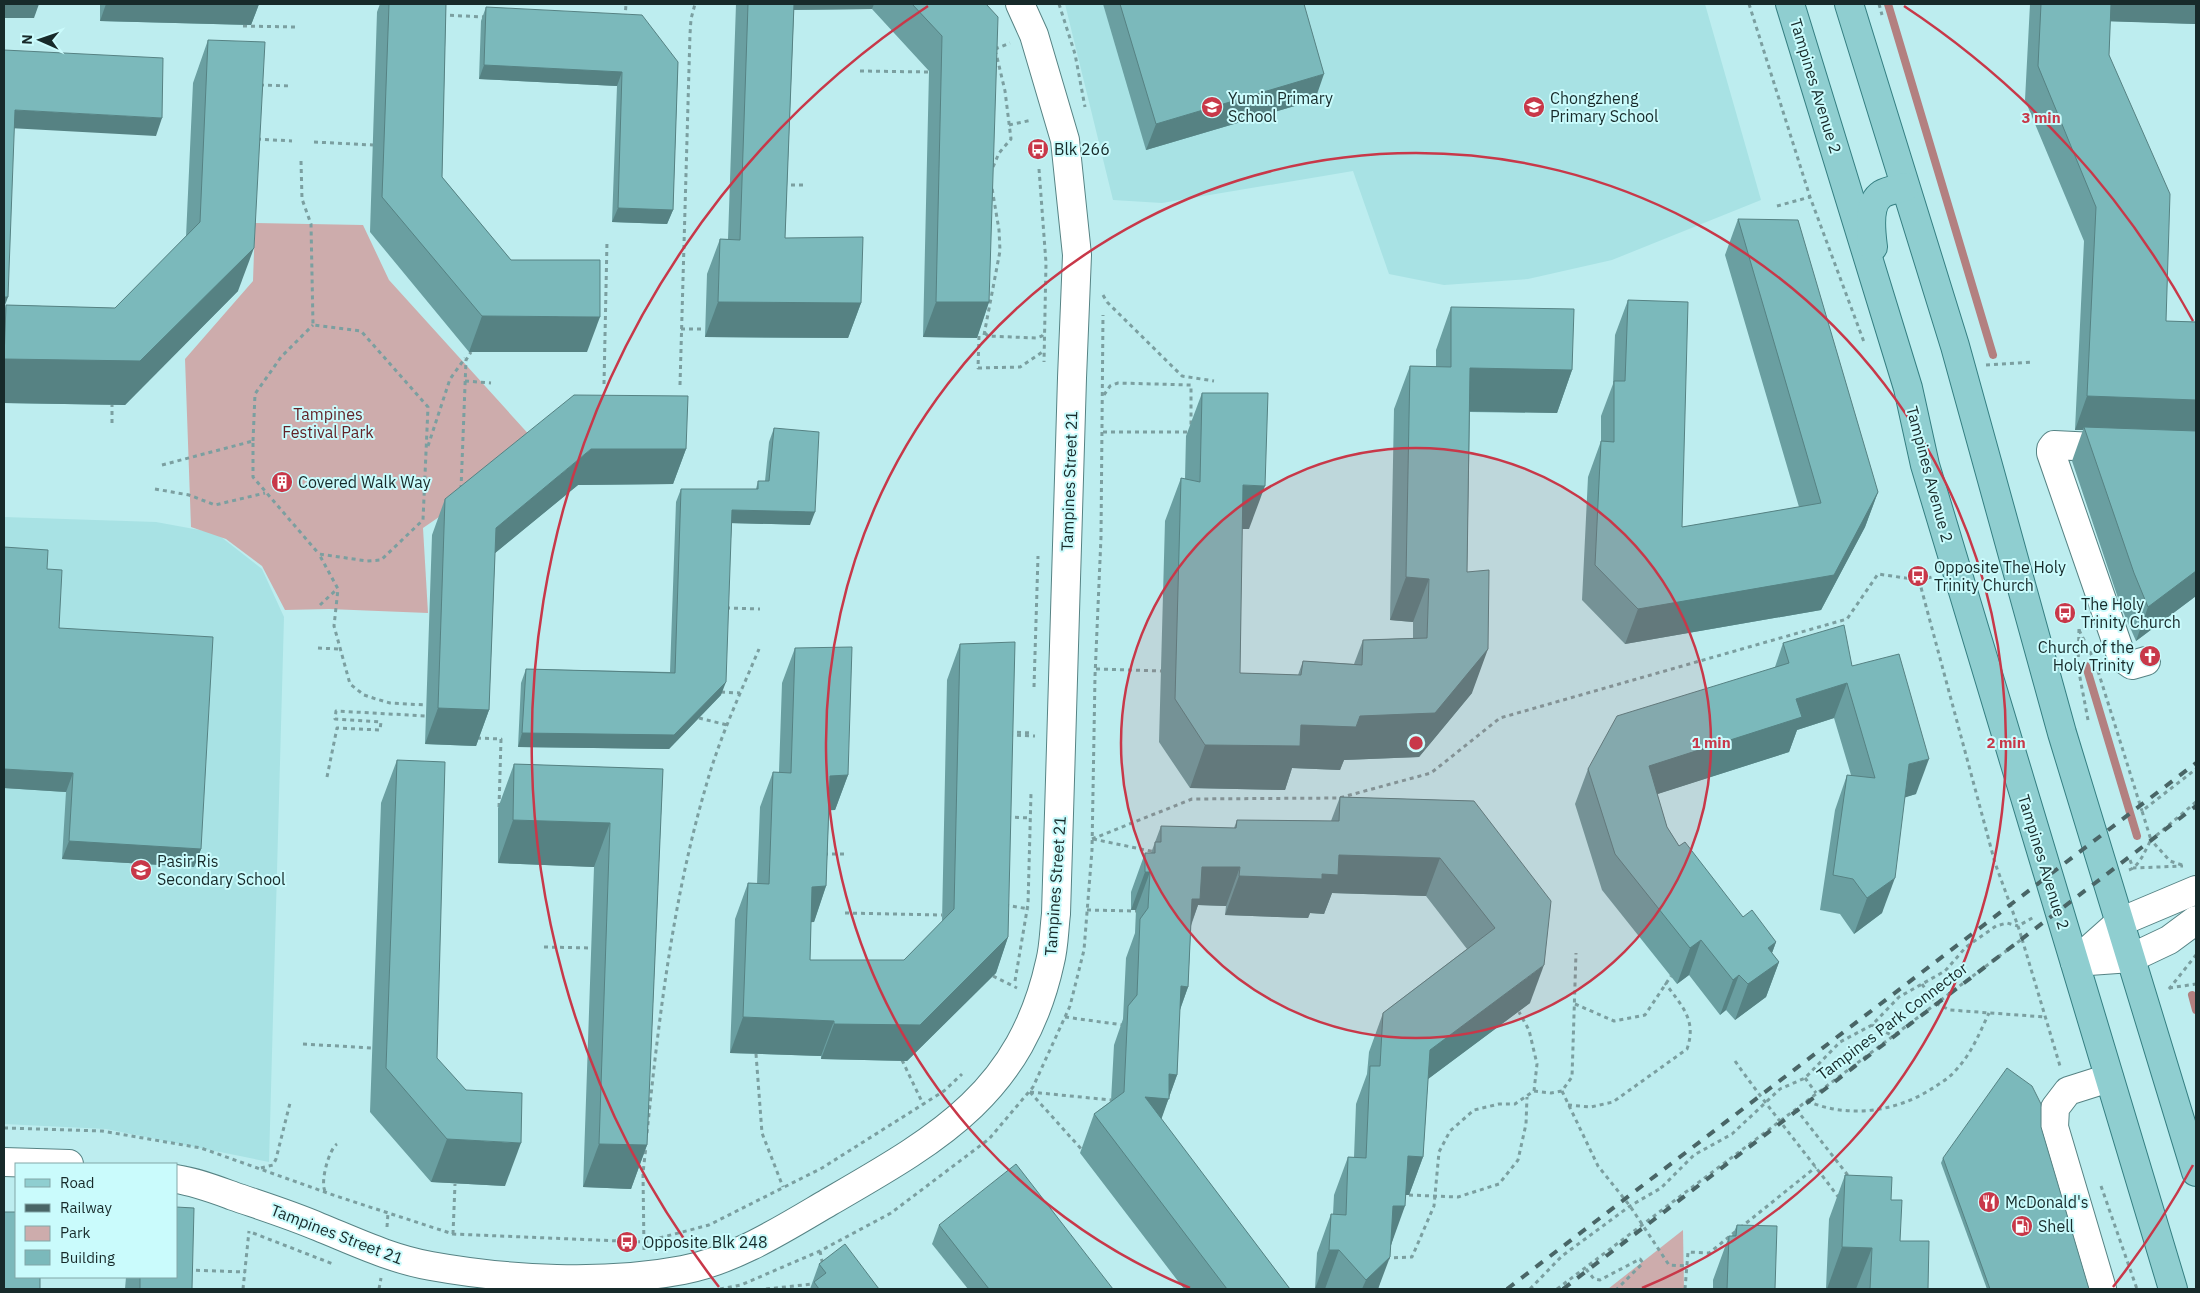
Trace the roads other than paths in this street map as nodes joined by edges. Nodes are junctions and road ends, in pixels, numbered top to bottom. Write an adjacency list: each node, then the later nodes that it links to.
1 (1020, 4): 17 (street, Tampines Street 21)
2 (1790, 4): 5 (main road, Tampines Avenue 2)
3 (1849, 4): 4 (main road)
4 (1905, 187): 5 (main road); 10 (main road)
5 (1880, 295): 12 (main road, Tampines Avenue 2)
6 (2139, 448): 7 (street)
7 (2146, 661)
8 (2196, 890): 10 (street)
9 (2196, 920): 11 (street)
10 (2120, 922): 11 (main road); 12 (street)
11 (2131, 958): 12 (street); 16 (main road)
12 (2075, 962): 13 (main road, Tampines Avenue 2)
13 (2109, 1078): 18 (street); 19 (main road, Tampines Avenue 2)
14 (4, 1162): 15 (street)
15 (36, 1163)
16 (2196, 1172)
17 (178, 1179)
18 (2102, 1289)
19 (2173, 1289)

